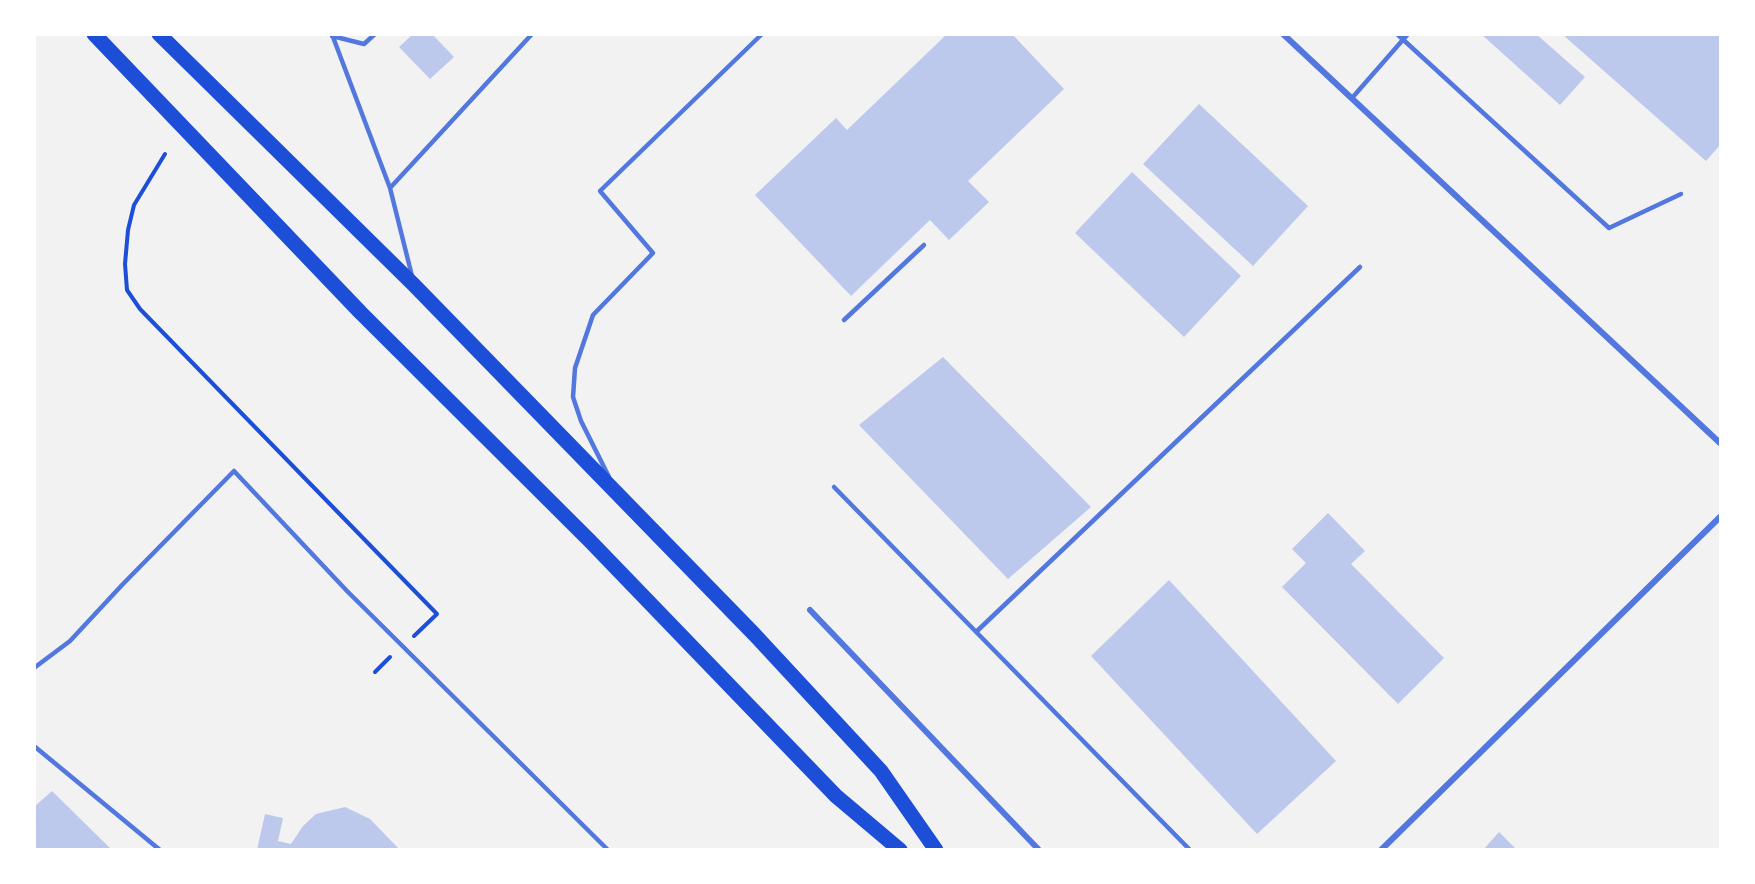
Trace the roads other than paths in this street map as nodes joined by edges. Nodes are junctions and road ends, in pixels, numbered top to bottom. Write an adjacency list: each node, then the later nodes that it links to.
1 (94, 34): 28 (main road)
2 (159, 34): 16 (main road)
3 (375, 34): 9 (lane)
4 (532, 34): 12 (lane)
5 (762, 34): 20 (lane)
6 (1282, 34): 11 (street)
7 (1397, 34): 10 (lane)
8 (1408, 34): 10 (lane)
9 (332, 36): 12 (lane)
10 (1403, 40): 11 (lane); 13 (lane)
11 (1352, 98): 18 (street)
12 (390, 188): 16 (lane)
13 (1681, 194)
14 (924, 245): 17 (lane)
15 (1360, 267): 23 (lane)
16 (414, 285): 20 (main road)
17 (844, 320)
18 (1720, 443)
19 (834, 487): 23 (lane)
20 (617, 493): 29 (main road)
21 (1720, 517): 32 (street)
22 (810, 610): 30 (street)
23 (976, 632): 31 (lane)
24 (34, 668): 27 (lane)
25 (34, 746): 26 (lane)
26 (160, 849)
27 (608, 849)
28 (900, 849)
29 (936, 849)
30 (1039, 849)
31 (1190, 849)
32 (1381, 849)

